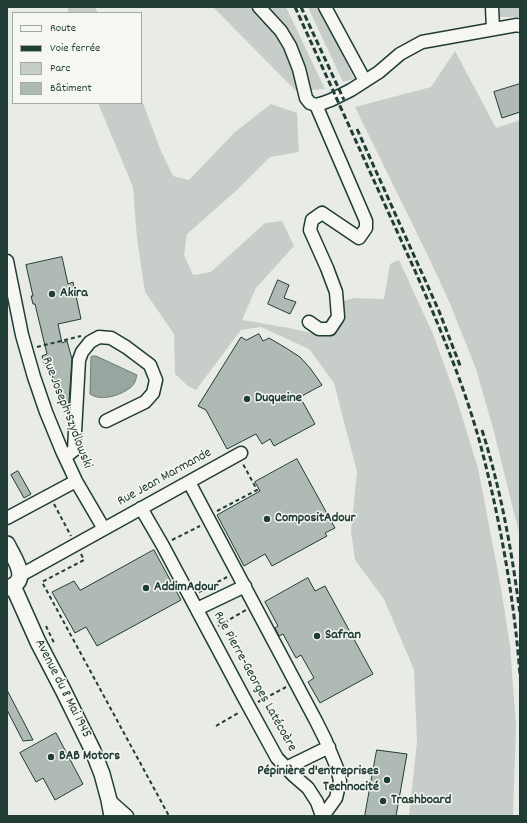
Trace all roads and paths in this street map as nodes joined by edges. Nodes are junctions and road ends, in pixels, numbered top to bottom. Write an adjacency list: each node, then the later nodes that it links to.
1 (259, 7): 7 (street)
2 (325, 7): 6 (street)
3 (492, 7): 5 (street)
4 (520, 26): 5 (street)
5 (493, 29): 6 (street)
6 (365, 81): 7 (street)
7 (316, 104): 9 (street)
8 (7, 261): 13 (street, Rue Joseph Szydlowski)
9 (309, 322)
10 (72, 338): 11 (path)
11 (34, 348)
12 (106, 421): 13 (street)
13 (65, 457): 15 (street, Rue Joseph Szydlowski)
14 (241, 457): 16 (street, Rue Jean Marmande); 20 (path)
15 (76, 481): 17 (street); 21 (street)
16 (189, 482): 18 (street, Rue Jean Marmande); 20 (street, Rue Pierre-Georges Latécoère)
17 (50, 495): 19 (street); 23 (path)
18 (141, 508): 21 (street, Rue Jean Marmande); 24 (street, Rue Pierre-Georges Latécoère)
19 (7, 518)
20 (206, 520): 24 (path); 27 (street, Rue Pierre-Georges Latécoère)
21 (104, 529): 23 (street, Rue Jean Marmande)
22 (7, 544): 26 (main road, Avenue du 8 Mai 1945)
23 (76, 545): 26 (street, Rue Jean Marmande); 37 (path)
24 (162, 546): 30 (street, Rue Pierre-Georges Latécoère)
25 (232, 574): 28 (path)
26 (12, 581): 34 (main road, Avenue du 8 Mai 1945)
27 (245, 586): 30 (street, Rue Pierre-Georges Latécoère); 32 (street, Rue Pierre-Georges Latécoère)
28 (198, 592)
29 (250, 608): 31 (path)
30 (197, 610): 33 (street, Rue Pierre-Georges Latécoère)
31 (216, 627)
32 (328, 747): 33 (street, Rue Pierre-Georges Latécoère); 38 (street, Rue Pierre-Georges Latécoère)
33 (286, 768): 38 (street, Rue Pierre-Georges Latécoère)
34 (109, 800): 35 (main road, Avenue du 8 Mai 1945); 36 (street)
35 (112, 816)
36 (127, 816)
37 (169, 816)
38 (323, 816)

